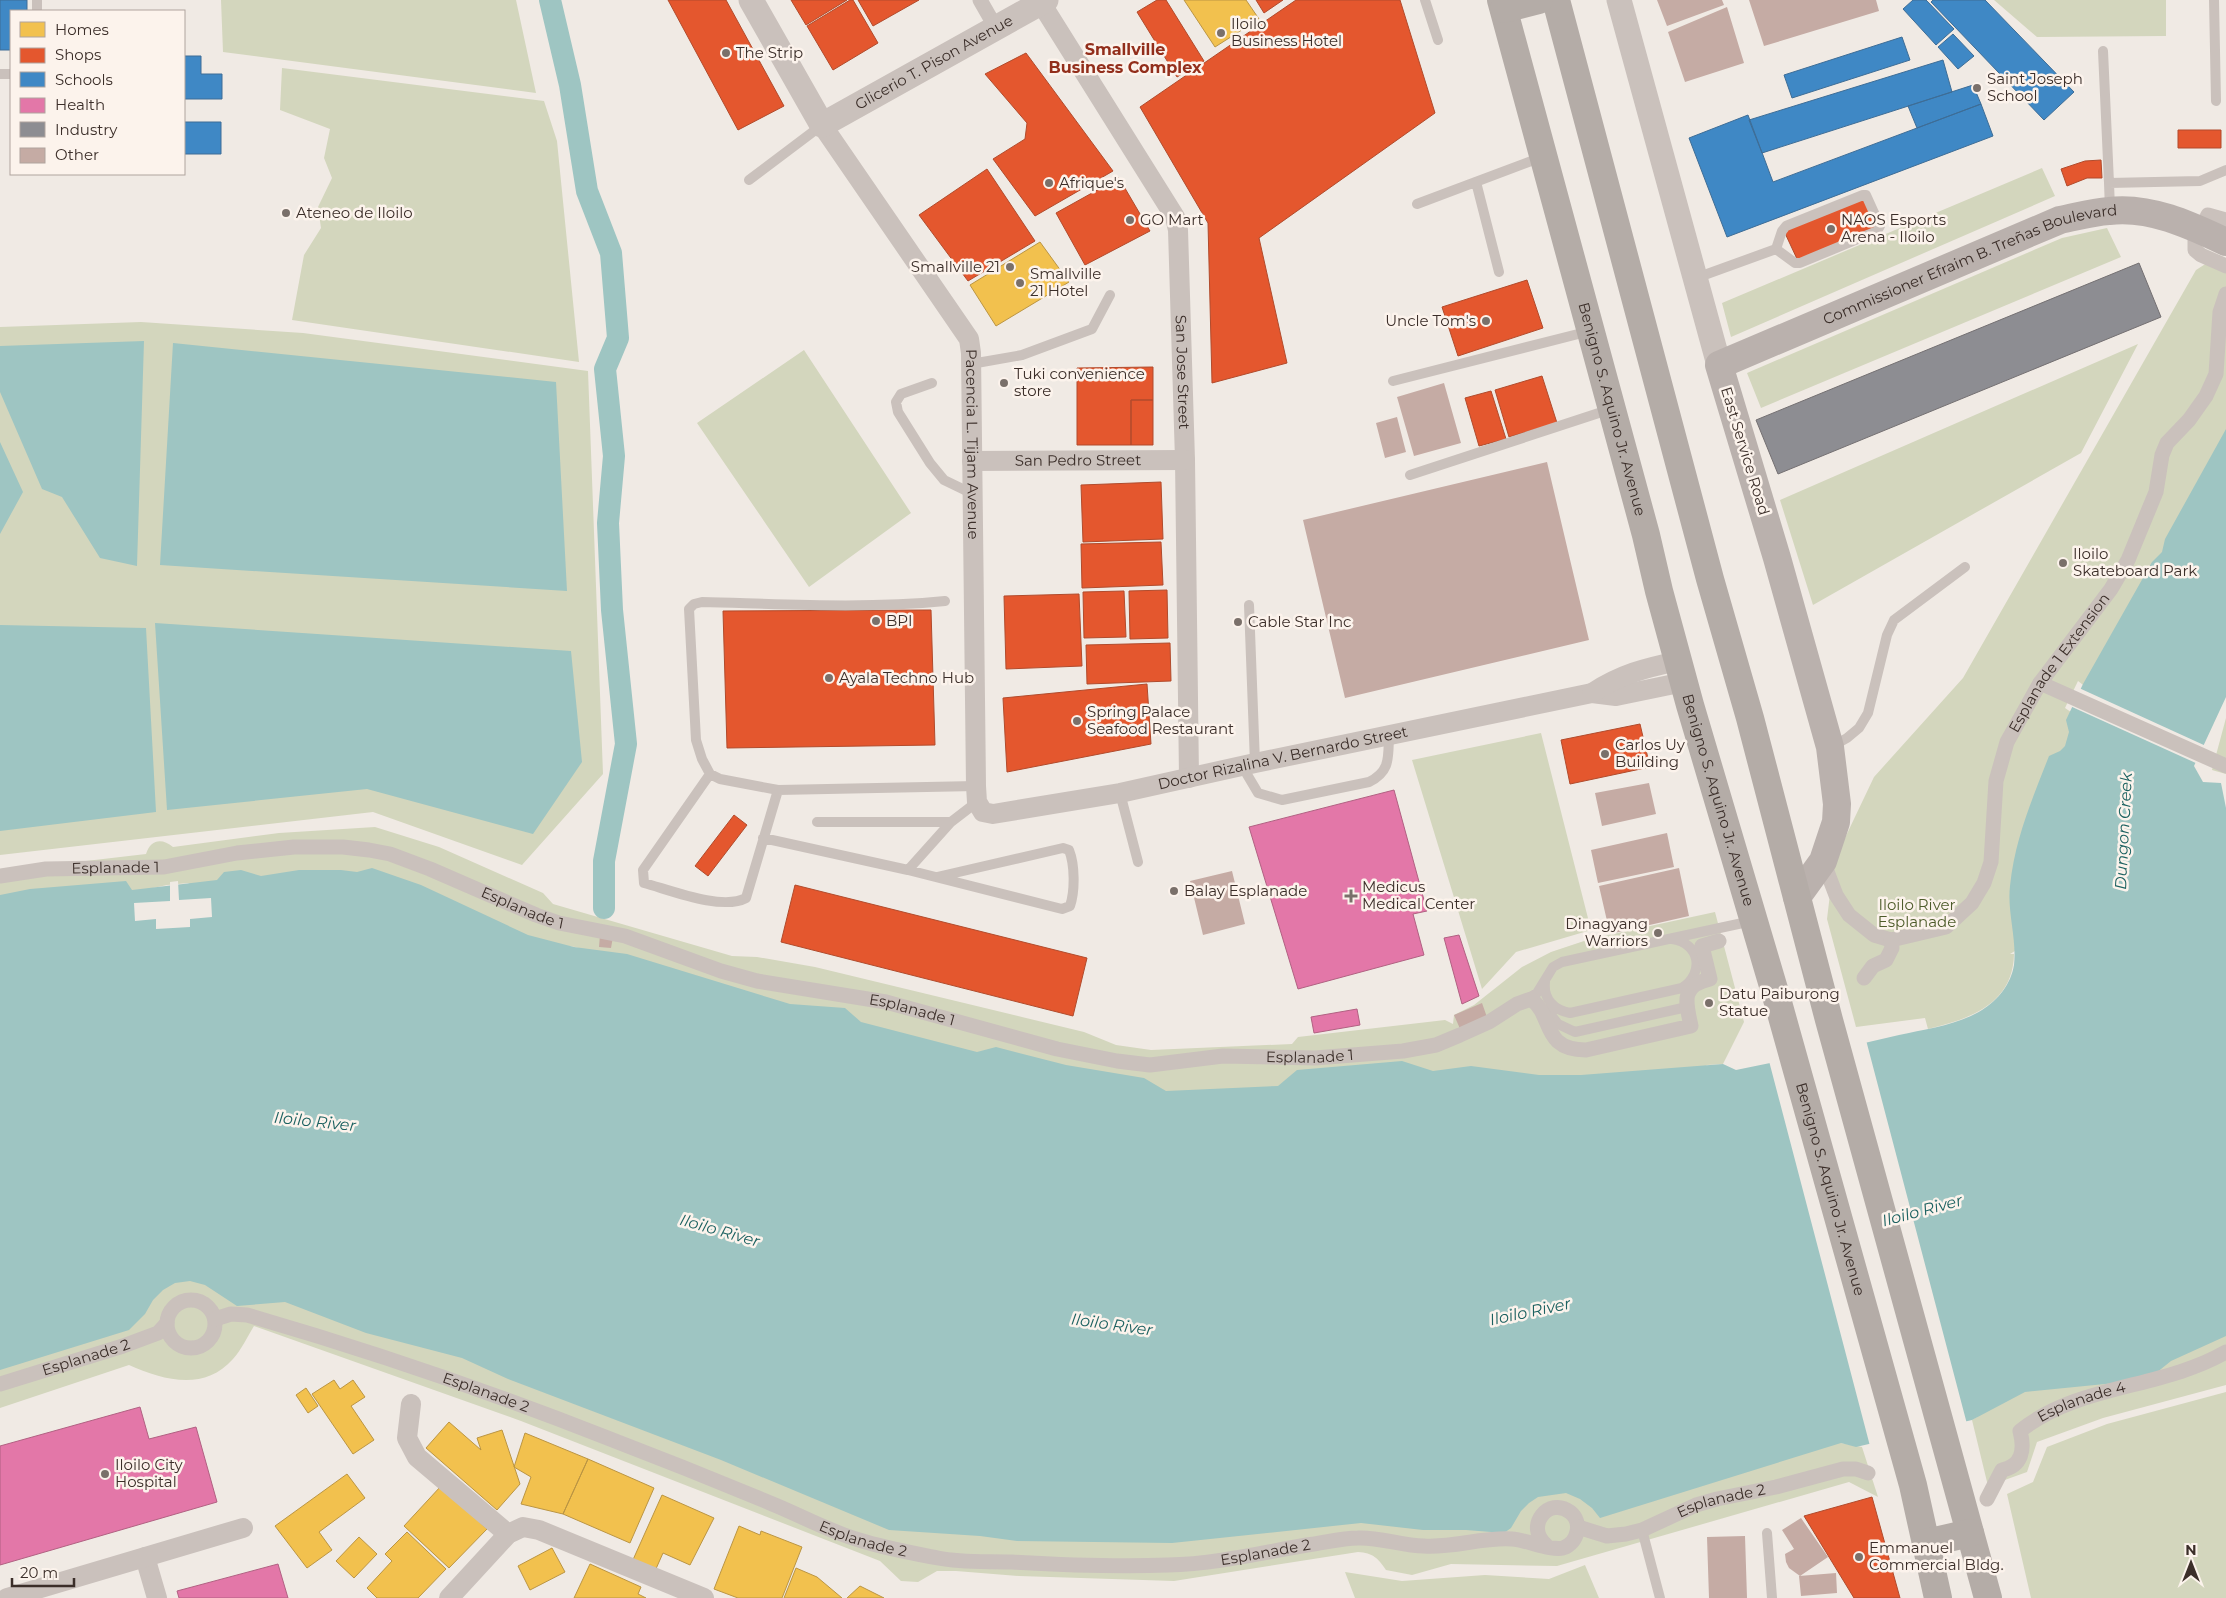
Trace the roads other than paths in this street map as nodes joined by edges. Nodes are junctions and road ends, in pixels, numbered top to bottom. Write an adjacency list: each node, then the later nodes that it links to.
1 (752, 0): 14 (street, Pacencia L. Tijam Avenue)
2 (980, 0): 10 (street)
3 (1426, 0): 11 (lane)
4 (1539, 0): 9 (highway)
5 (1556, 0): 61 (highway)
6 (1619, 0): 26 (street, East Service Road)
7 (2214, 0): 13 (lane)
8 (1043, 2): 10 (street, Glicerio T. Pison Avenue); 35 (street, San Jose Street)
9 (1503, 5): 15 (highway, Benigno S. Aquino Jr. Avenue)
10 (996, 28): 14 (street, Glicerio T. Pison Avenue)
11 (1438, 40)
12 (2103, 51): 19 (lane)
13 (2216, 101)
14 (822, 125): 17 (lane); 30 (street, Pacencia L. Tijam Avenue)
15 (1543, 156): 18 (lane); 29 (highway, Benigno S. Aquino Jr. Avenue)
16 (2226, 170): 19 (lane)
17 (749, 180)
18 (1476, 182): 20 (lane); 25 (lane)
19 (2109, 183): 21 (lane)
20 (1417, 204)
21 (2110, 210): 22 (main road, Commissioner Efraim B. Treñas Boulevard); 31 (main road, Commissioner Efraim B. Treñas Boulevard)
22 (2216, 232): 24 (street)
23 (1776, 250): 23 (lane); 26 (lane)
24 (2226, 266)
25 (1499, 272)
26 (1696, 278): 31 (street, East Service Road)
27 (2226, 294): 43 (street, Esplanade 1 Extension)
28 (1110, 295): 30 (lane)
29 (1591, 331): 32 (lane); 34 (highway, Benigno S. Aquino Jr. Avenue)
30 (972, 364): 36 (street, Pacencia L. Tijam Avenue)
31 (1719, 365): 45 (main road, East Service Road)
32 (1393, 381)
33 (932, 383): 38 (lane)
34 (1611, 409): 37 (lane); 42 (highway, Benigno S. Aquino Jr. Avenue)
35 (1186, 460): 36 (street, San Pedro Street); 49 (street, San Jose Street)
36 (972, 461): 38 (street, Pacencia L. Tijam Avenue)
37 (1410, 475)
38 (973, 494): 52 (street, Pacencia L. Tijam Avenue)
39 (1965, 567): 45 (lane)
40 (945, 601): 48 (lane)
41 (1249, 605): 47 (lane)
42 (1681, 671): 44 (street, Doctor Rizalina V. Bernardo Street); 62 (highway, Benigno S. Aquino Jr. Avenue)
43 (2040, 683): 46 (street); 64 (street, Esplanade 1 Extension)
44 (1389, 735): 47 (street, Doctor Rizalina V. Bernardo Street); 47 (lane)
45 (1830, 747): 56 (main road, East Service Road)
46 (2221, 763)
47 (1249, 764): 49 (street, Doctor Rizalina V. Bernardo Street)
48 (710, 774): 50 (lane); 55 (lane)
49 (1189, 778): 51 (street, Doctor Rizalina V. Bernardo Street)
50 (778, 790): 52 (lane); 55 (lane)
51 (1120, 793): 52 (street, Doctor Rizalina V. Bernardo Street); 57 (lane)
52 (977, 794): 54 (lane)
53 (817, 822): 54 (lane)
54 (951, 822): 58 (lane)
55 (763, 838): 58 (lane)
56 (1823, 861): 61 (main road, East Service Road); 64 (street)
57 (1138, 862)
58 (908, 870): 60 (lane)
59 (0, 876): 69 (street, Esplanade 1)
60 (937, 877): 60 (lane)
61 (1797, 897): 82 (highway)
62 (1752, 921): 63 (lane); 84 (highway, Benigno S. Aquino Jr. Avenue)
63 (1661, 940): 66 (lane); 66 (lane)
64 (1891, 940): 67 (street)
65 (1719, 941): 70 (street)
66 (1548, 974): 68 (lane)
67 (1864, 978)
68 (1542, 988): 69 (lane); 70 (lane)
69 (1525, 1000): 70 (street)
70 (1687, 1007)
71 (215, 1318): 72 (street, Esplanade 2); 72 (street); 85 (street, Esplanade 2)
72 (167, 1323): 74 (street, Esplanade 2)
73 (2226, 1352): 77 (street, Esplanade 4)
74 (0, 1384)
75 (411, 1404): 83 (street)
76 (1868, 1473): 80 (street, Esplanade 2)
77 (1987, 1499)
78 (1578, 1527): 80 (street, Esplanade 2); 85 (street, Esplanade 2); 85 (street)
79 (243, 1528): 86 (street)
80 (1642, 1530): 91 (lane)
81 (1767, 1532): 92 (lane)
82 (1970, 1533): 84 (highway); 94 (highway)
83 (508, 1534): 89 (street); 90 (street)
84 (1926, 1543): 93 (highway, Benigno S. Aquino Jr. Avenue)
85 (1546, 1545)
86 (145, 1557): 87 (street); 88 (street)
87 (7, 1598)
88 (157, 1598)
89 (449, 1598)
90 (704, 1598)
91 (1660, 1598)
92 (1772, 1598)
93 (1938, 1598)
94 (1988, 1598)

